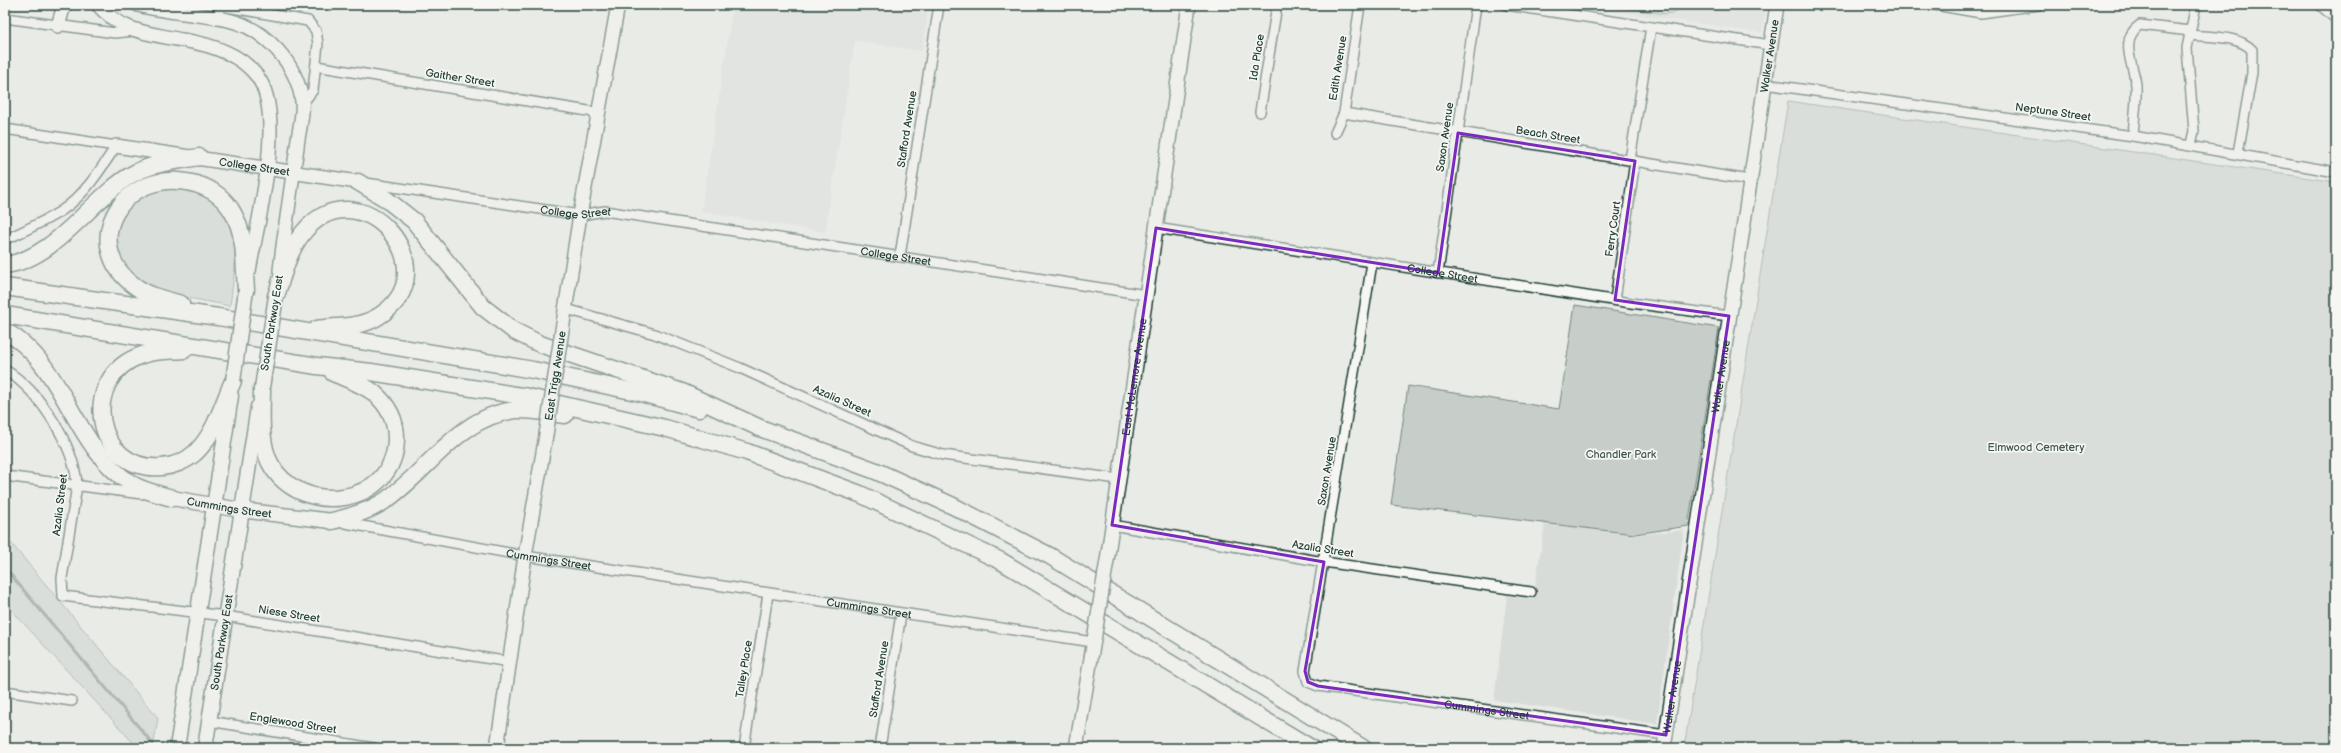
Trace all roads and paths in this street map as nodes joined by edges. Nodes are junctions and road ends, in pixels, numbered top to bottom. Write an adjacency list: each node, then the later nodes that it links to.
1 (64, 5): 20 (main road)
2 (98, 5): 22 (main road)
3 (138, 5): 16 (main road, South Parkway East)
4 (618, 5): 29 (main road, East Trigg Avenue)
5 (939, 5): 48 (street, Stafford Avenue)
6 (1189, 5): 46 (main road, East McLemore Avenue)
7 (1277, 5): 28 (street, Ida Place)
8 (1360, 5): 30 (street, Edith Avenue)
9 (1476, 5): 33 (street, Saxon Avenue)
10 (1506, 5): 21 (street)
11 (1777, 5): 24 (main road, Walker Avenue)
12 (1935, 5): 13 (street)
13 (2039, 5)
14 (2196, 5): 23 (street)
15 (2320, 5): 19 (street)
16 (194, 10): 18 (main road, South Parkway East)
17 (5, 18): 20 (street)
18 (217, 19): 25 (street); 27 (main road, South Parkway East)
19 (2336, 19)
20 (58, 26): 22 (street)
21 (1651, 27): 24 (street); 39 (street, Ferry Court)
22 (134, 31): 40 (main road)
23 (2190, 33): 34 (street); 35 (street); 37 (street)
24 (1771, 45): 26 (main road, Walker Avenue)
25 (316, 66): 27 (street); 29 (street, Gaither Street)
26 (1765, 84): 34 (street, Neptune Street); 43 (main road, Walker Avenue)
27 (302, 104): 41 (main road, South Parkway East)
28 (1260, 112)
29 (600, 113): 45 (main road, East Trigg Avenue)
30 (1344, 113): 32 (street, Edith Avenue); 33 (street, Beach Street)
31 (5, 129): 36 (street, College Street)
32 (1335, 133)
33 (1458, 133): 39 (street, Beach Street); 51 (street, Saxon Avenue)
34 (2133, 136): 35 (street, Neptune Street)
35 (2191, 144): 37 (street, Neptune Street)
36 (116, 146): 38 (main road, College Street); 47 (street)
37 (2238, 154): 42 (street, Neptune Street)
38 (199, 157): 40 (main road, College Street); 50 (highway)
39 (1633, 161): 43 (street, Beach Street); 56 (street, Ferry Court)
40 (267, 168): 41 (main road, College Street); 53 (main road)
41 (294, 172): 44 (main road, College Street); 55 (main road, South Parkway East)
42 (2336, 172)
43 (1750, 180): 59 (main road, Walker Avenue)
44 (358, 182): 45 (street, College Street); 69 (highway)
45 (580, 215): 48 (street, College Street); 57 (main road, East Trigg Avenue)
46 (1156, 228): 49 (street, College Street); 54 (main road, East McLemore Avenue)
47 (5, 237)
48 (900, 256): 54 (street, College Street)
49 (1372, 263): 51 (street, College Street); 79 (street, Saxon Avenue)
50 (5, 265)
51 (1438, 272): 56 (street, College Street)
52 (5, 287): 60 (highway)
53 (246, 290): 60 (highway); 66 (main road, bridge)
54 (1146, 295): 71 (main road, East McLemore Avenue)
55 (276, 296): 61 (highway); 67 (main road, South Parkway East, bridge)
56 (1615, 300): 59 (street, College Street)
57 (566, 309): 71 (street, Azalia Street); 78 (main road, East Trigg Avenue, bridge)
58 (5, 315): 63 (highway)
59 (1729, 316): 92 (main road, Walker Avenue)
60 (218, 317): 61 (highway)
61 (304, 330): 69 (highway)
62 (5, 331): 73 (highway)
63 (213, 348): 64 (highway); 66 (highway)
64 (317, 366): 67 (highway); 68 (highway)
65 (5, 370): 72 (street, Azalia Street)
66 (233, 381): 74 (main road)
67 (262, 388): 75 (main road, South Parkway East)
68 (604, 414): 76 (highway); 100 (highway)
69 (753, 424): 101 (highway)
70 (5, 476): 72 (street, Cummings Street)
71 (1118, 479): 77 (main road, East McLemore Avenue)
72 (77, 486): 73 (street, Cummings Street); 82 (street, Azalia Street)
73 (172, 498): 74 (main road, Cummings Street)
74 (214, 506): 75 (main road, Cummings Street); 83 (main road)
75 (240, 510): 76 (main road, Cummings Street); 85 (main road, South Parkway East)
76 (332, 521): 78 (street, Cummings Street)
77 (1112, 525): 79 (street, Azalia Street); 86 (main road, East McLemore Avenue, bridge)
78 (525, 556): 81 (street, Cummings Street); 87 (main road, East Trigg Avenue)
79 (1324, 562): 80 (street, Azalia Street); 88 (street, Saxon Avenue)
80 (1531, 592)
81 (768, 594): 84 (street, Cummings Street); 97 (street, Talley Place)
82 (63, 596): 83 (street, Niese Street)
83 (198, 612): 85 (street, Niese Street); 93 (main road)
84 (901, 614): 86 (street, Cummings Street); 98 (street, Stafford Avenue)
85 (225, 616): 87 (street, Niese Street); 91 (main road, South Parkway East)
86 (1094, 638): 99 (main road, East McLemore Avenue)
87 (510, 662): 96 (main road, East Trigg Avenue)
88 (1308, 682): 92 (street, Cummings Street)
89 (5, 691): 90 (street)
90 (72, 701)
91 (209, 721): 94 (main road, South Parkway East); 95 (street, Englewood Street)
92 (1666, 735): 102 (main road, Walker Avenue)
93 (177, 748)
94 (205, 748)
95 (374, 748)
96 (497, 748)
97 (744, 748)
98 (880, 748)
99 (1076, 748)
100 (1311, 748)
101 (1363, 748)
102 (1664, 748)

